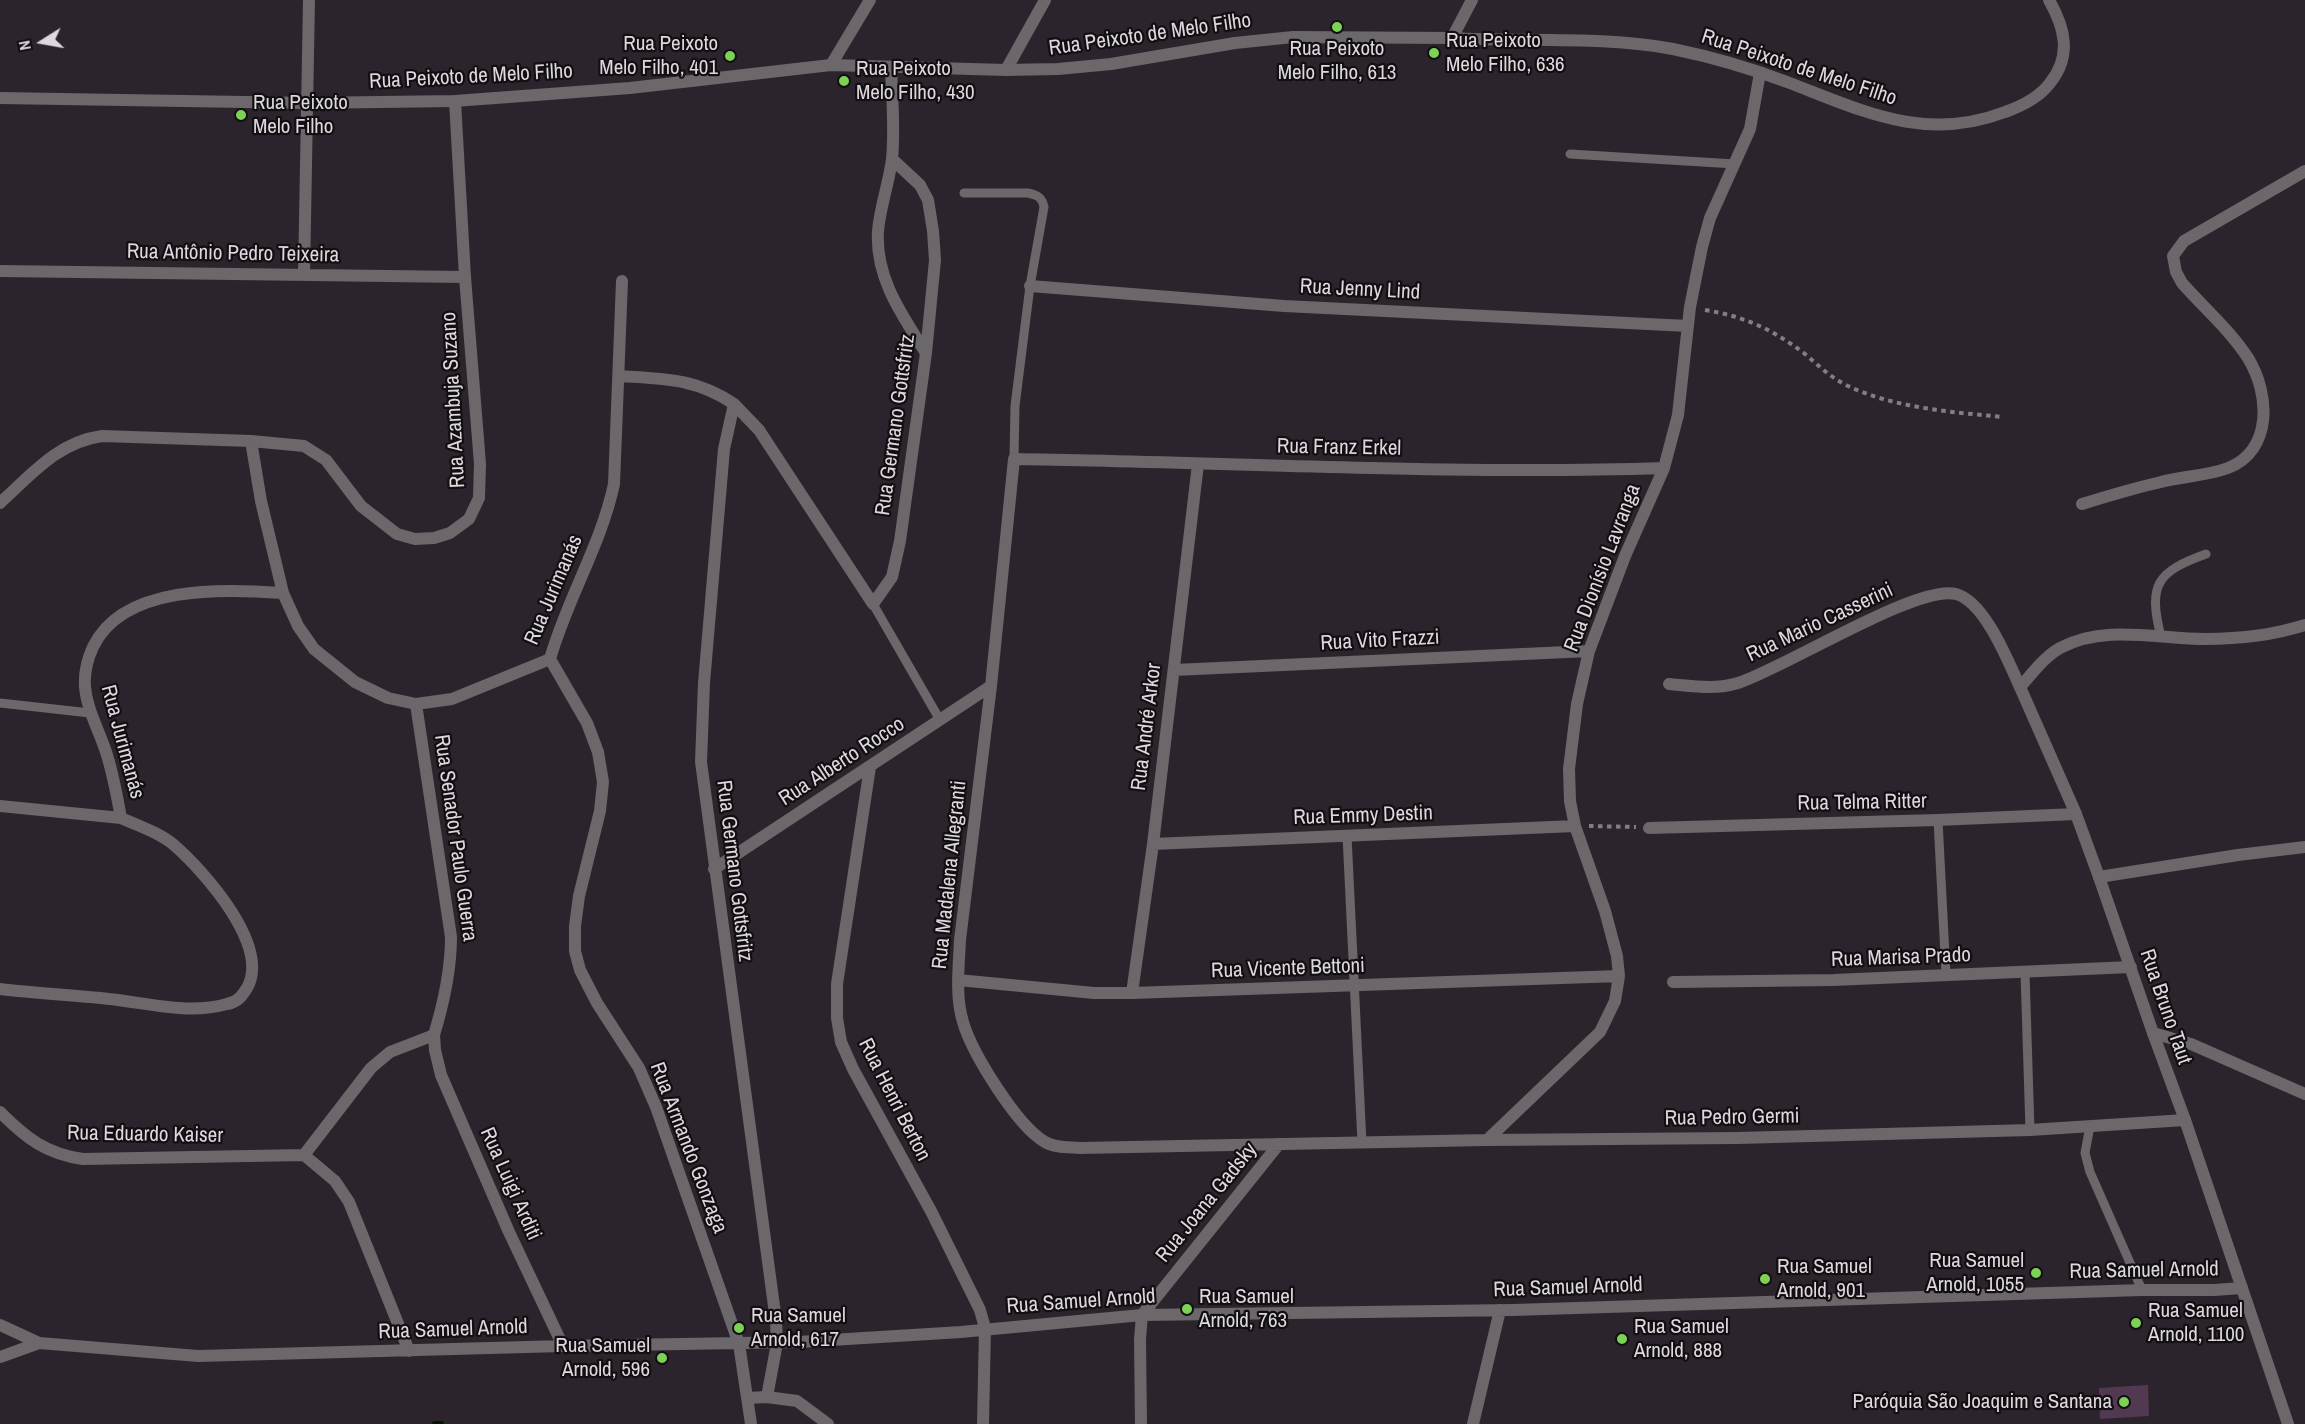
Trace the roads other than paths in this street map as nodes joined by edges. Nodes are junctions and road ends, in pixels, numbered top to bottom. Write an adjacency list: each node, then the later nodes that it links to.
1 (309, 0): 13 (street)
2 (870, 0): 7 (street)
3 (1046, 0): 9 (street)
4 (1472, 0): 6 (street)
5 (2049, 0): 10 (street, Rua Peixoto de Melo Filho)
6 (1452, 38): 9 (street, Rua Peixoto de Melo Filho); 10 (street, Rua Peixoto de Melo Filho)
7 (831, 65): 8 (street, Rua Peixoto de Melo Filho); 12 (street, Rua Peixoto de Melo Filho)
8 (891, 67): 9 (street, Rua Peixoto de Melo Filho); 15 (street)
9 (1006, 70)
10 (1760, 73): 16 (street, Rua Dionísio Lavranga)
11 (0, 98): 13 (street, Rua Peixoto de Melo Filho)
12 (455, 101): 13 (street, Rua Peixoto de Melo Filho); 21 (street, Rua Azambuja Suzano)
13 (306, 103): 20 (street)
14 (1570, 154): 16 (lane)
15 (892, 159): 25 (street); 25 (street, Rua Germano Gottsfritz)
16 (1735, 164): 24 (street, Rua Dionísio Lavranga)
17 (2305, 171): 33 (street)
18 (964, 193): 23 (lane)
19 (0, 271): 20 (street, Rua Antônio Pedro Teixeira)
20 (304, 275): 21 (street, Rua Antônio Pedro Teixeira)
21 (465, 277): 28 (street, Rua Azambuja Suzano)
22 (622, 281): 26 (street, Rua Jurimanás)
23 (1030, 286): 24 (street, Rua Jenny Lind); 29 (lane)
24 (1688, 326): 31 (street, Rua Dionísio Lavranga)
25 (926, 352): 36 (street, Rua Germano Gottsfritz)
26 (620, 376): 27 (street); 41 (street, Rua Jurimanás)
27 (734, 404): 36 (street); 60 (street, Rua Germano Gottsfritz)
28 (251, 441): 32 (street, Rua Azambuja Suzano); 35 (street)
29 (1014, 459): 30 (street, Rua Franz Erkel); 44 (street, Rua Madalena Allegranti)
30 (1198, 464): 31 (street, Rua Franz Erkel); 42 (street, Rua André Arkor)
31 (1664, 468): 40 (street, Rua Dionísio Lavranga)
32 (0, 503)
33 (2082, 504)
34 (2205, 554): 39 (lane)
35 (283, 593): 47 (street, Rua Jurimanás); 48 (street, Rua Jurimanás)
36 (873, 604): 49 (lane)
37 (1980, 612): 43 (street, Rua Mario Casserini); 45 (street, Rua Bruno Taut)
38 (2305, 625): 39 (street)
39 (2161, 637): 45 (street)
40 (1589, 651): 42 (street, Rua Vito Frazzi); 55 (street, Rua Dionísio Lavranga)
41 (550, 659): 47 (street, Rua Jurimanás); 90 (street, Rua Armando Gonzaga)
42 (1174, 670): 58 (street, Rua André Arkor)
43 (1669, 684)
44 (991, 686): 49 (street, Rua Alberto Rocco); 66 (street, Rua Madalena Allegranti)
45 (2020, 687): 52 (street, Rua Bruno Taut)
46 (0, 703): 48 (lane)
47 (416, 704): 72 (street, Rua Senador Paulo Guerra)
48 (90, 713): 53 (street, Rua Jurimanás)
49 (940, 720): 50 (street, Rua Alberto Rocco)
50 (870, 767): 60 (street, Rua Alberto Rocco); 87 (street, Rua Henri Berton)
51 (0, 806): 53 (street)
52 (2076, 814): 54 (street, Rua Telma Ritter); 61 (street, Rua Bruno Taut)
53 (122, 818): 69 (street, Rua Jurimanás)
54 (1938, 820): 56 (street, Rua Telma Ritter); 64 (lane)
55 (1575, 826): 57 (street, Rua Emmy Destin); 65 (street, Rua Dionísio Lavranga)
56 (1649, 828)
57 (1347, 836): 58 (street, Rua Emmy Destin); 68 (lane)
58 (1153, 844): 70 (street, Rua André Arkor)
59 (2305, 847): 61 (street)
60 (714, 869): 89 (street, Rua Germano Gottsfritz)
61 (2099, 877): 62 (street, Rua Bruno Taut)
62 (2131, 967): 63 (street, Rua Marisa Prado); 71 (street, Rua Bruno Taut)
63 (2025, 972): 64 (street, Rua Marisa Prado); 77 (lane)
64 (1946, 975): 67 (street, Rua Marisa Prado)
65 (1619, 976): 68 (street, Rua Vicente Bettoni); 78 (street, Rua Dionísio Lavranga)
66 (958, 980): 70 (street, Rua Vicente Bettoni); 80 (street, Rua Madalena Allegranti)
67 (1673, 982)
68 (1355, 987): 70 (street, Rua Vicente Bettoni); 79 (lane)
69 (0, 989)
70 (1132, 993)
71 (2153, 1033): 73 (street); 75 (street, Rua Bruno Taut)
72 (434, 1035): 81 (street); 91 (street, Rua Luigi Arditi)
73 (2305, 1094)
74 (0, 1112): 81 (street, Rua Eduardo Kaiser)
75 (2185, 1120): 76 (street, Rua Pedro Germi); 82 (street, Rua Bruno Taut)
76 (2090, 1126): 77 (street, Rua Pedro Germi); 83 (lane)
77 (2030, 1130): 78 (street, Rua Pedro Germi)
78 (1487, 1140): 79 (street, Rua Pedro Germi)
79 (1362, 1143): 80 (street, Rua Pedro Germi)
80 (1280, 1144): 85 (street, Rua Joana Gadsky)
81 (304, 1155): 92 (street)
82 (2242, 1288): 83 (street, Rua Samuel Arnold); 101 (street, Rua Bruno Taut)
83 (2142, 1290): 84 (street, Rua Samuel Arnold)
84 (1500, 1310): 85 (street, Rua Samuel Arnold); 100 (street)
85 (1142, 1315): 87 (street, Rua Samuel Arnold); 99 (street)
86 (0, 1325): 88 (street, Rua Samuel Arnold)
87 (985, 1328): 89 (street, Rua Samuel Arnold); 98 (street)
88 (39, 1342): 92 (street, Rua Samuel Arnold); 93 (street)
89 (777, 1343): 90 (street, Rua Samuel Arnold); 94 (street, Rua Germano Gottsfritz)
90 (739, 1344): 91 (street, Rua Samuel Arnold); 95 (street, Rua Armando Gonzaga)
91 (563, 1346): 92 (street, Rua Samuel Arnold)
92 (409, 1352)
93 (0, 1357)
94 (767, 1397): 95 (street); 97 (street)
95 (748, 1398): 96 (street, Rua Armando Gonzaga)
96 (751, 1424)
97 (828, 1424)
98 (983, 1424)
99 (1141, 1424)
100 (1473, 1424)
101 (2288, 1424)

